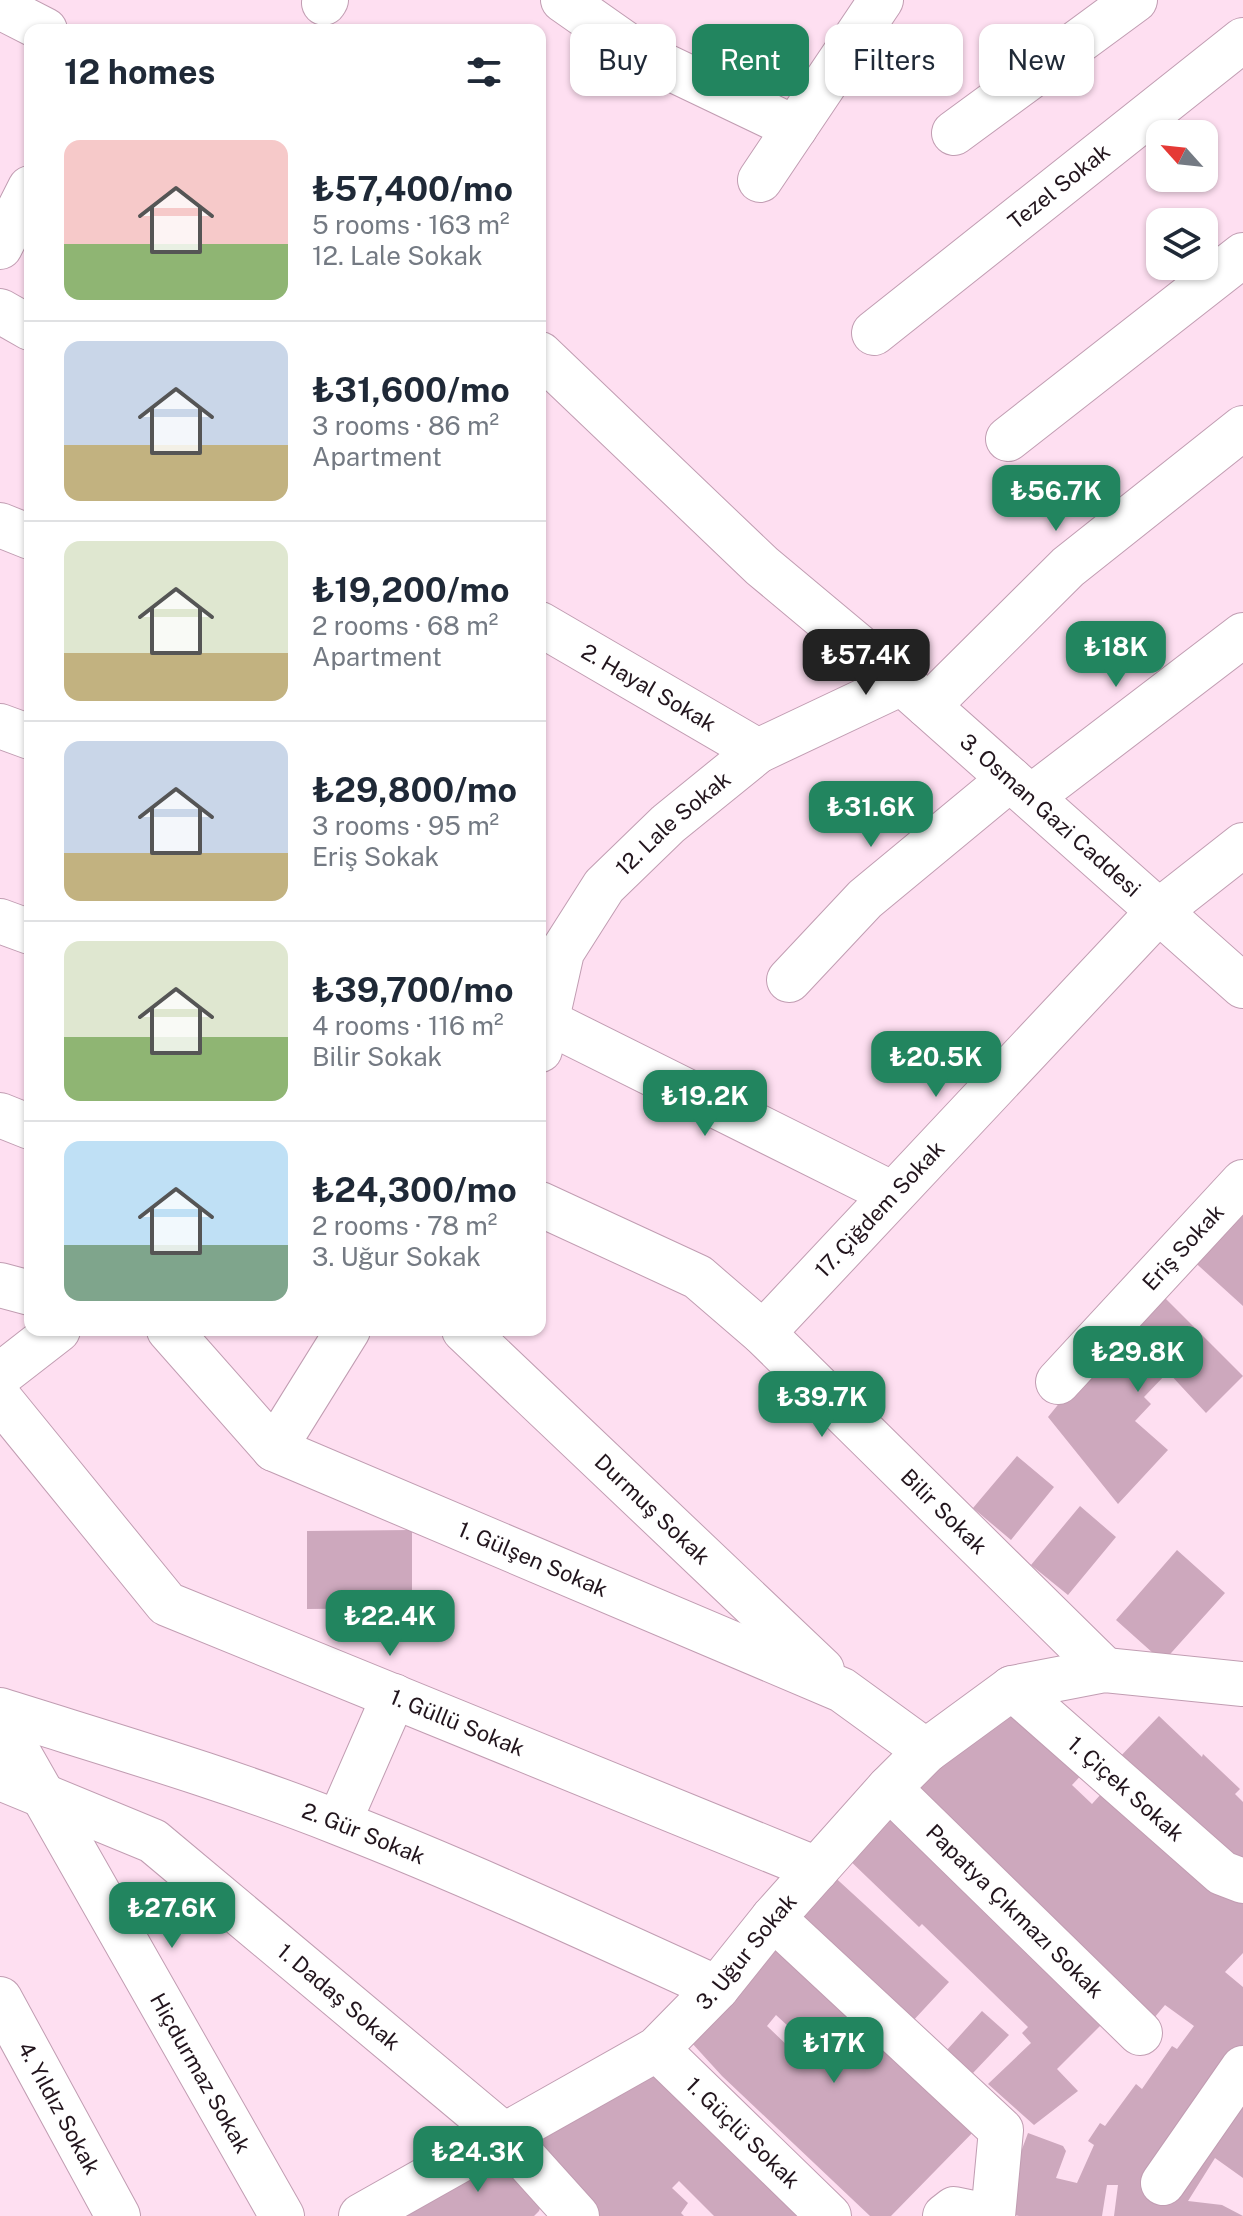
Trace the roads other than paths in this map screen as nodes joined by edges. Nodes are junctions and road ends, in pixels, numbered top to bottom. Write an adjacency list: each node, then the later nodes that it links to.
1 (563, 0): 7 (street)
2 (881, 0): 7 (street)
3 (1135, 0): 8 (street)
4 (0, 7): 5 (street)
5 (33, 24)
6 (1243, 40): 15 (street, Tezel Sokak)
7 (795, 128): 9 (street)
8 (954, 133)
9 (760, 180)
10 (24, 200): 11 (street)
11 (0, 247)
12 (1243, 255): 18 (street)
13 (0, 311): 14 (street)
14 (24, 325)
15 (874, 333)
16 (546, 360): 23 (street, 3. Osman Gazi Caddesi)
17 (1243, 428): 23 (street, 12. Lale Sokak)
18 (1008, 439)
19 (0, 525): 20 (street)
20 (24, 535)
21 (546, 627): 26 (street, 2. Hayal Sokak)
22 (1243, 635): 27 (street)
23 (915, 694): 26 (street, 12. Lale Sokak); 27 (street, 3. Osman Gazi Caddesi)
24 (0, 726): 25 (street)
25 (24, 735)
26 (758, 751): 32 (street, 12. Lale Sokak)
27 (1020, 788): 29 (street, 3. Osman Gazi Caddesi); 33 (street)
28 (1243, 845): 29 (street, 17. Çiğdem Sokak)
29 (1159, 911): 34 (street, 3. Osman Gazi Caddesi); 40 (street, 17. Çiğdem Sokak)
30 (0, 921): 31 (street)
31 (24, 930)
32 (551, 947): 35 (street, 12. Lale Sokak)
33 (789, 980)
34 (1243, 986)
35 (546, 1003)
36 (546, 1037): 40 (street)
37 (0, 1115): 38 (street)
38 (24, 1125)
39 (1243, 1182): 50 (street, Eriş Sokak)
40 (893, 1194): 44 (street, 17. Çiğdem Sokak)
41 (546, 1207): 44 (street, Bilir Sokak)
42 (0, 1285): 43 (street)
43 (24, 1291)
44 (763, 1333): 53 (street, Bilir Sokak)
45 (50, 1336): 49 (street)
46 (174, 1336): 52 (street, 1. Gülşen Sokak)
47 (344, 1336): 52 (street)
48 (470, 1336): 56 (street, Durmuş Sokak)
49 (0, 1375)
50 (1058, 1382)
51 (0, 1399): 57 (street, 1. Güllü Sokak)
52 (274, 1449): 56 (street, 1. Gülşen Sokak)
53 (1105, 1670): 54 (street, 3. Uğur Sokak); 55 (street, 3. Uğur Sokak)
54 (1243, 1684)
55 (1012, 1688): 60 (street, 3. Uğur Sokak); 66 (street, 1. Çiçek Sokak)
56 (842, 1690): 60 (street, 1. Gülşen Sokak)
57 (394, 1696): 64 (street); 65 (street, 1. Güllü Sokak)
58 (0, 1710): 64 (street, 2. Gür Sokak)
59 (0, 1720): 63 (street, Hiçdurmaz Sokak)
60 (926, 1751): 62 (street, 3. Uğur Sokak)
61 (0, 1778): 63 (street, 1. Dadaş Sokak)
62 (889, 1788): 65 (street, 3. Uğur Sokak); 70 (street, Papatya Çıkmazı Sokak)
63 (45, 1796): 73 (street, 1. Dadaş Sokak); 76 (street, Hiçdurmaz Sokak)
64 (339, 1822): 68 (street, 2. Gür Sokak)
65 (817, 1869): 67 (street, 3. Uğur Sokak)
66 (1243, 1881)
67 (773, 1918): 68 (street, 3. Uğur Sokak); 81 (street)
68 (717, 1988): 71 (street, 3. Uğur Sokak)
69 (0, 1999): 75 (street, 4. Yıldız Sokak)
70 (1140, 2033)
71 (657, 2049): 73 (street, 3. Uğur Sokak); 79 (street, 1. Güçlü Sokak)
72 (1243, 2068): 74 (street)
73 (504, 2135): 77 (street, 3. Uğur Sokak); 78 (street, 1. Dadaş Sokak)
74 (1163, 2183)
75 (118, 2216)
76 (282, 2216)
77 (361, 2216)
78 (577, 2216)
79 (829, 2216)
80 (945, 2216): 81 (street)
81 (990, 2216)

